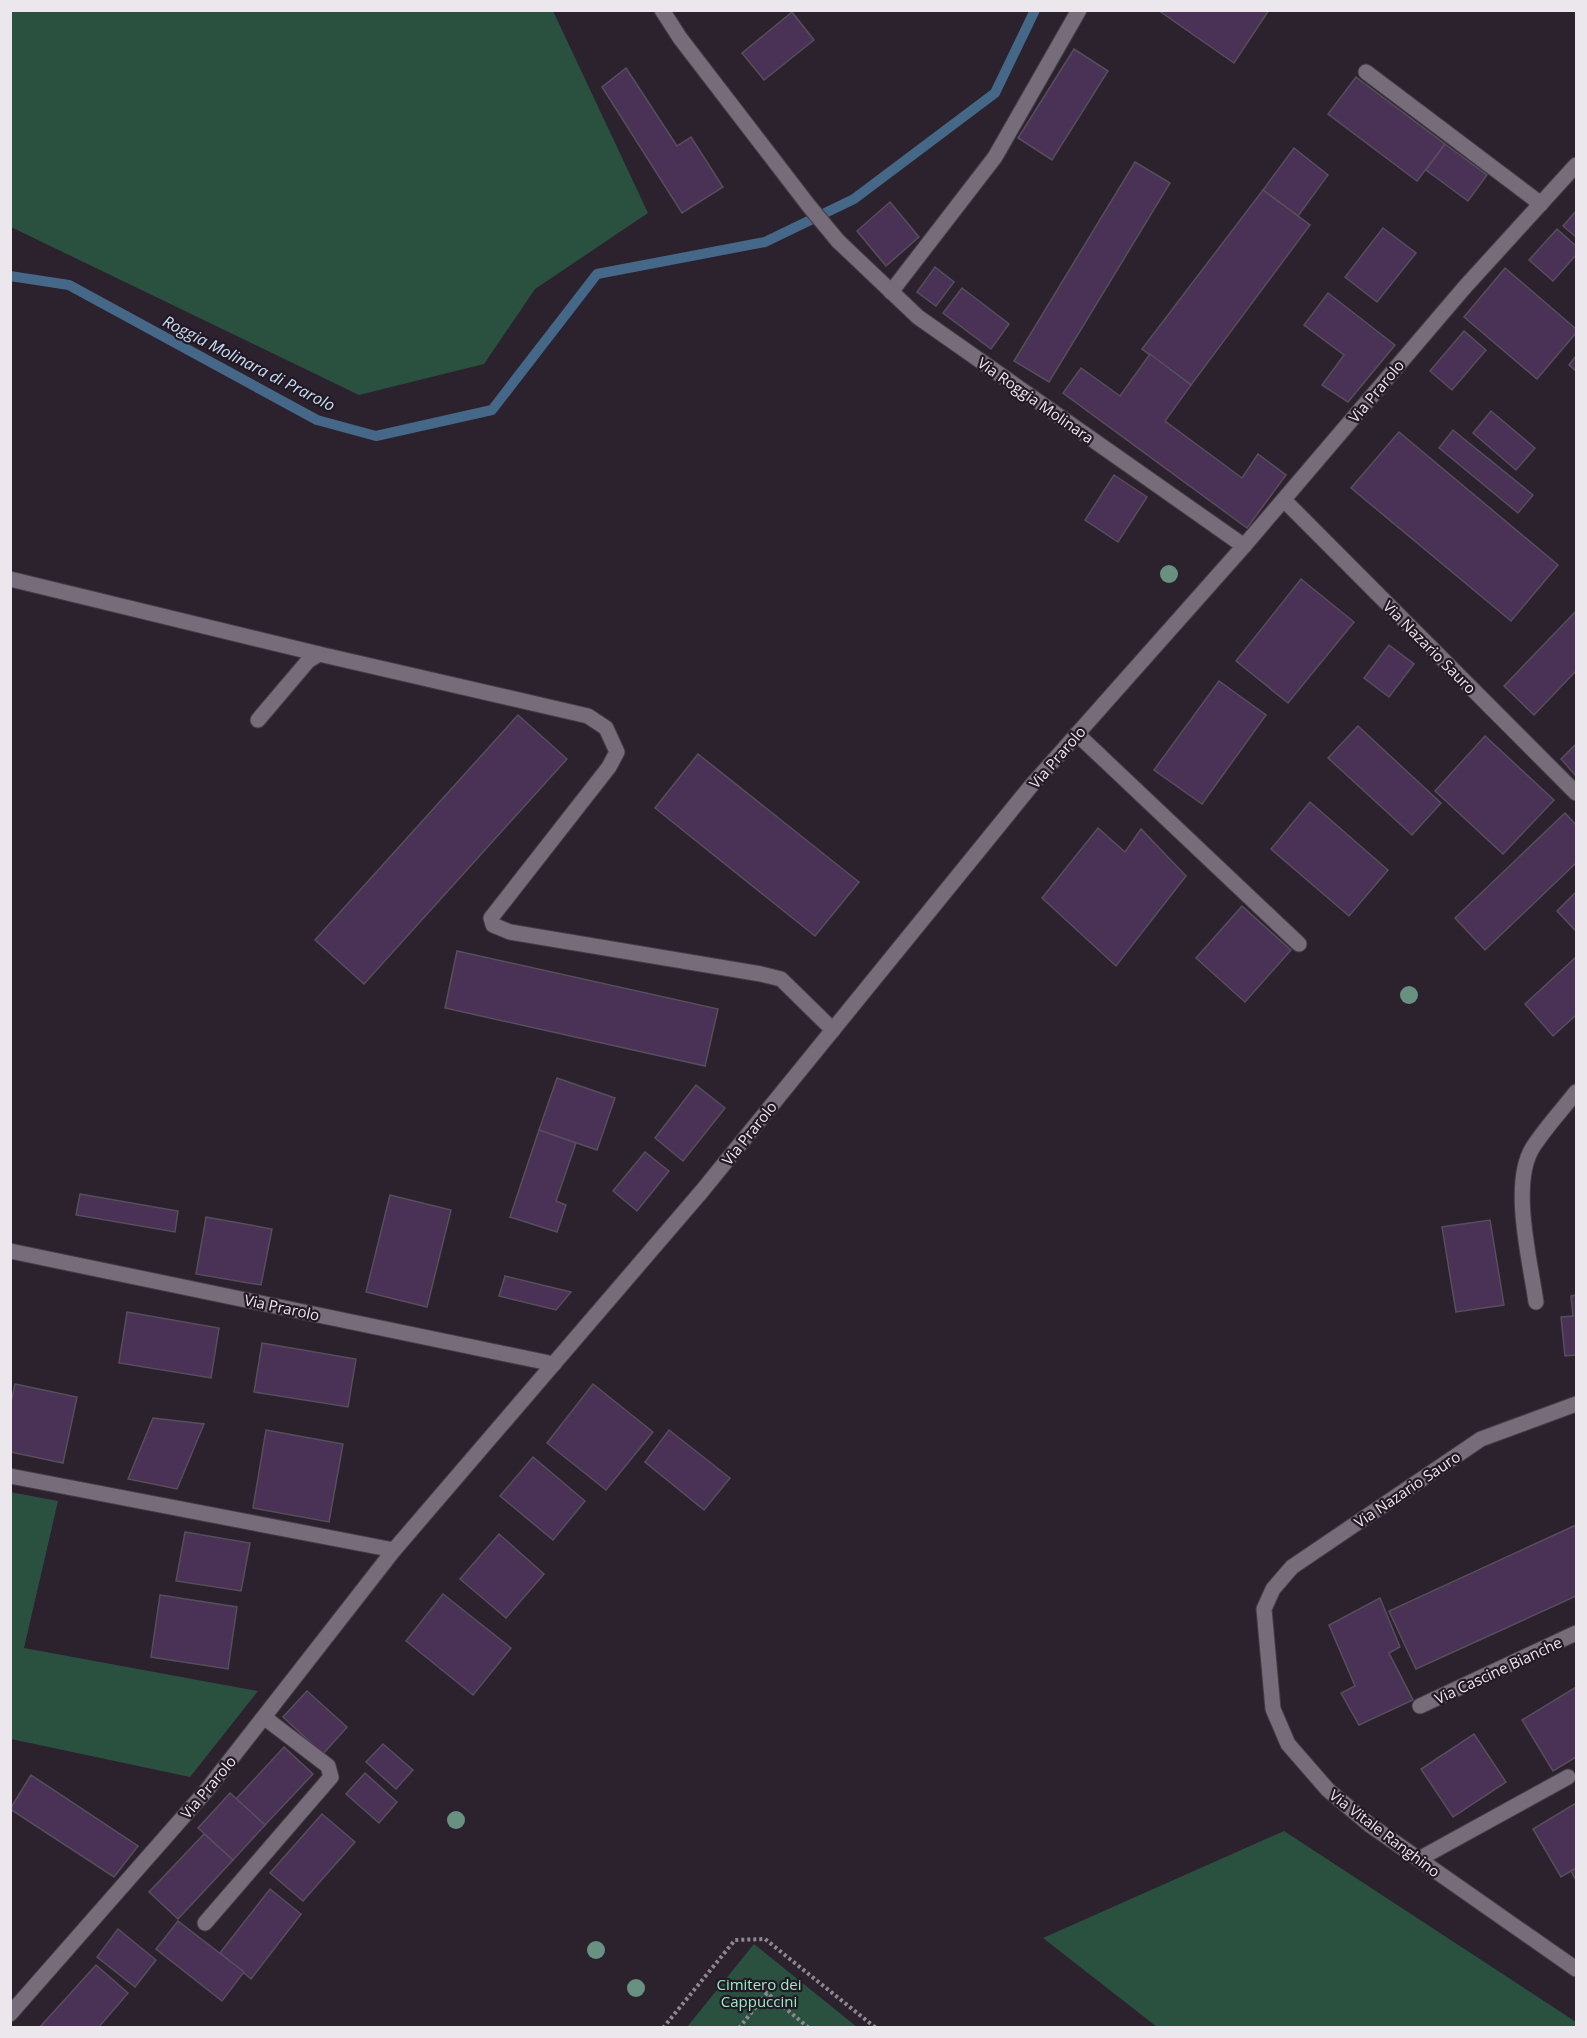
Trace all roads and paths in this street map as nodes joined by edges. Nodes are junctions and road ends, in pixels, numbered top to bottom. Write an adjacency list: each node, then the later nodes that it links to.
1 (662, 10): 6 (street, Via Roggia Molinara)
2 (1079, 10): 6 (street)
3 (1366, 72): 5 (street)
4 (1576, 165): 5 (street, Via Prarolo)
5 (1541, 204): 7 (street, Via Prarolo)
6 (891, 292): 8 (street, Via Roggia Molinara)
7 (1284, 500): 8 (street, Via Prarolo); 13 (street, Via Nazario Sauro)
8 (1244, 546): 12 (street, Via Prarolo)
9 (10, 579): 10 (street)
10 (319, 654): 11 (street); 15 (street)
11 (258, 720)
12 (1077, 734): 14 (street); 15 (street, Via Prarolo)
13 (1576, 794)
14 (1299, 944)
15 (832, 1030): 19 (street, Via Prarolo)
16 (1576, 1092): 18 (street)
17 (10, 1251): 19 (street, Via Prarolo)
18 (1536, 1302)
19 (554, 1364): 22 (street, Via Prarolo)
20 (1576, 1404): 23 (street, Via Nazario Sauro)
21 (10, 1476): 22 (street)
22 (394, 1551): 26 (street, Via Prarolo)
23 (1264, 1610): 28 (street, Via Vitale Ranghino)
24 (1576, 1633): 25 (street, Via Cascine Bianche)
25 (1419, 1706)
26 (265, 1718): 29 (street); 31 (street, Via Prarolo)
27 (1568, 1777): 28 (street)
28 (1419, 1859): 30 (street, Via Vitale Ranghino)
29 (205, 1923)
30 (1576, 1969)
31 (10, 2014)
32 (663, 2028): 35 (path)
33 (739, 2028): 34 (path)
34 (809, 2028)
35 (876, 2028)

